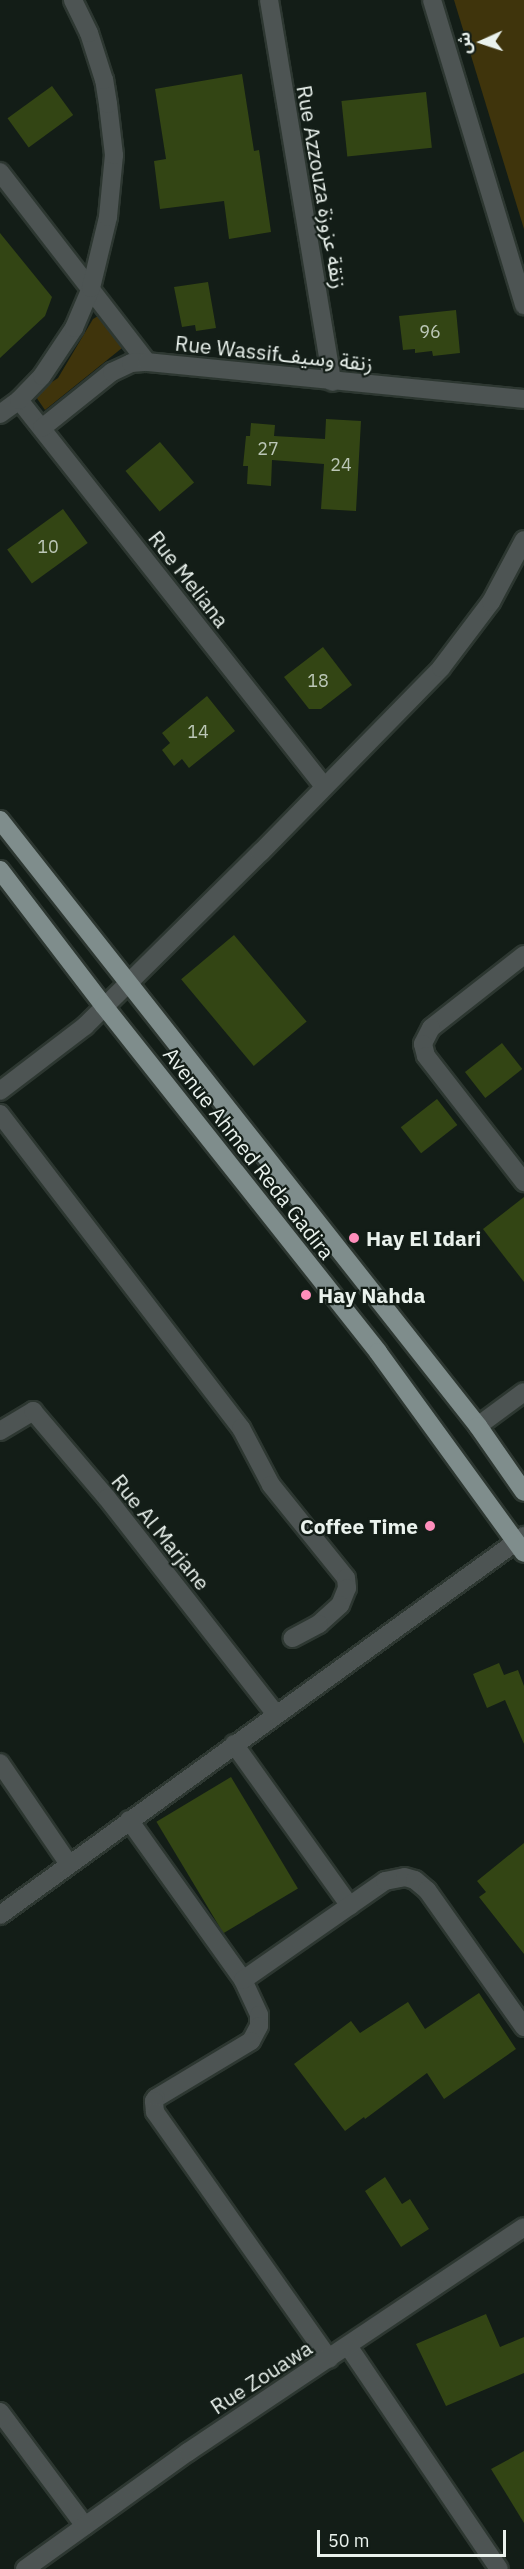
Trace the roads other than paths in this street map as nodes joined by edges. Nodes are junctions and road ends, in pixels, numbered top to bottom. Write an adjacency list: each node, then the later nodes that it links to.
1 (73, 0): 5 (street)
2 (269, 0): 8 (street, Rue Azzouza زنقة عزوزة)
3 (432, 0): 6 (street)
4 (0, 172): 5 (street)
5 (91, 288): 7 (street); 10 (street)
6 (524, 305)
7 (147, 362): 8 (street, Rue Wassifزنقة وسيف); 12 (street, Rue Wassifزنقة وسيف)
8 (332, 382): 9 (street, Rue Wassifزنقة وسيف)
9 (524, 399)
10 (19, 400): 11 (street); 12 (street, Rue Meliana)
11 (0, 414)
12 (42, 428): 14 (street, Rue Meliana)
13 (524, 540): 14 (street)
14 (323, 785): 18 (street)
15 (0, 820): 18 (main road, Avenue Ahmed Reda Gadira)
16 (0, 870): 19 (main road, Avenue Ahmed Reda Gadira)
17 (524, 955): 22 (street)
18 (128, 982): 19 (street); 24 (main road, Avenue Ahmed Reda Gadira)
19 (104, 1006): 20 (street); 27 (main road, Avenue Ahmed Reda Gadira)
20 (0, 1091)
21 (0, 1114): 28 (street)
22 (524, 1182)
23 (524, 1392): 24 (street)
24 (478, 1426): 26 (main road, Avenue Ahmed Reda Gadira)
25 (0, 1431): 29 (street, Rue Al Marjane)
26 (524, 1492)
27 (522, 1544): 29 (street)
28 (293, 1638)
29 (276, 1714): 30 (street)
30 (234, 1744): 32 (street); 34 (street)
31 (0, 1763): 33 (street)
32 (129, 1820): 33 (street); 36 (street)
33 (69, 1864): 35 (street)
34 (350, 1906): 36 (street); 37 (street)
35 (0, 1915)
36 (243, 1980): 40 (street)
37 (524, 2027)
38 (524, 2227): 39 (street, Rue Zouawa)
39 (348, 2346): 40 (street, Rue Zouawa); 44 (street)
40 (329, 2359): 42 (street, Rue Zouawa)
41 (0, 2412): 42 (street)
42 (85, 2526): 43 (street, Rue Zouawa)
43 (25, 2569)
44 (499, 2569)

